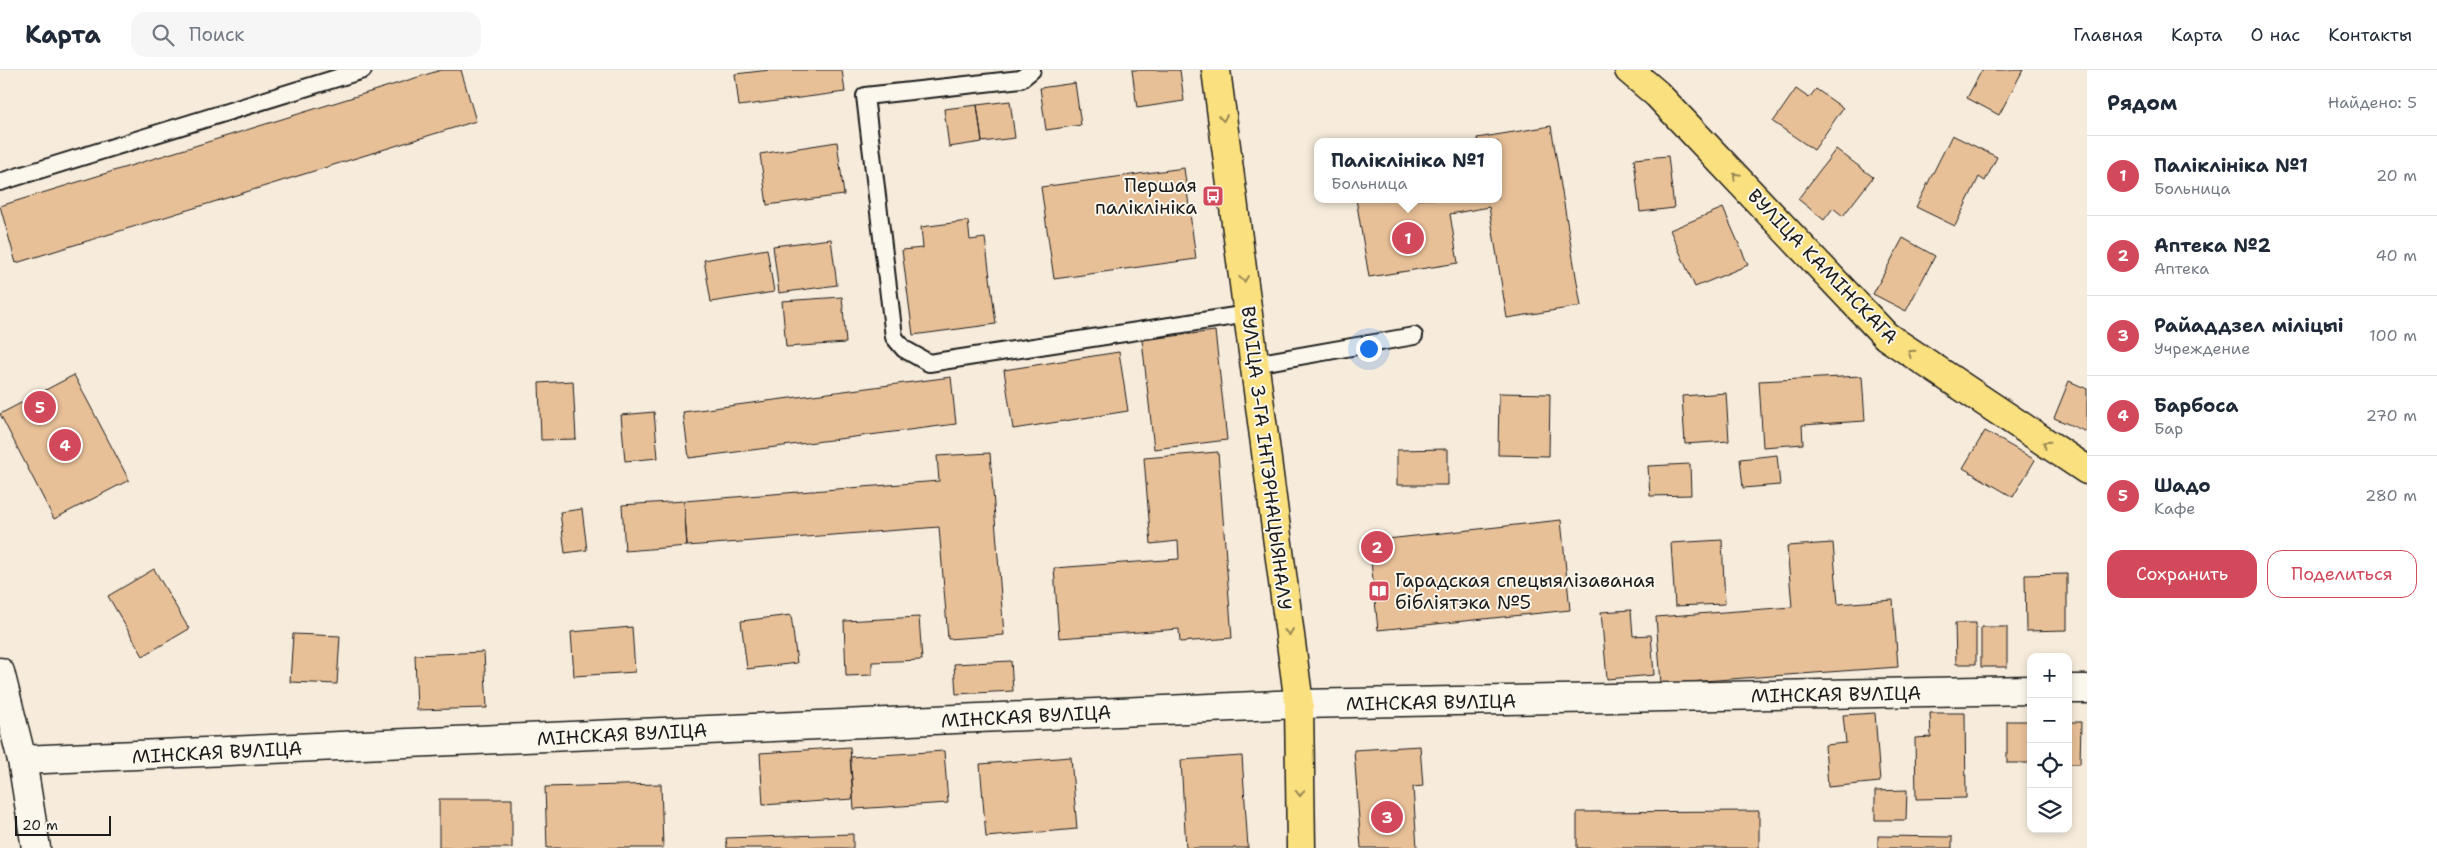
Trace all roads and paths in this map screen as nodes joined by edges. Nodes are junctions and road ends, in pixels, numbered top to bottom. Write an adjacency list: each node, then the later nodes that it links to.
1 (363, 70): 5 (lane)
2 (1032, 70): 6 (lane)
3 (1216, 70): 6 (main road, ВУЛІЦА 3-ГА ІНТЭРНАЦЫЯНАЛУ, one-way to 6)
4 (1629, 70): 9 (main road, ВУЛІЦА КАМІНСКАГА, one-way to 4)
5 (0, 182)
6 (1248, 314): 8 (main road, ВУЛІЦА 3-ГА ІНТЭРНАЦЫЯНАЛУ)
7 (1414, 336): 8 (lane)
8 (1254, 364): 14 (main road, ВУЛІЦА 3-ГА ІНТЭРНАЦЫЯНАЛУ, one-way to 14)
9 (2087, 470)
10 (0, 672): 15 (street)
11 (2072, 689): 12 (street)
12 (2087, 689)
13 (2027, 690): 14 (street, МІНСКАЯ ВУЛІЦА)
14 (1299, 704): 15 (street, МІНСКАЯ ВУЛІЦА); 17 (main road, ВУЛІЦА 3-ГА ІНТЭРНАЦЫЯНАЛУ, one-way to 17)
15 (22, 760): 16 (street)
16 (36, 848)
17 (1300, 848)

